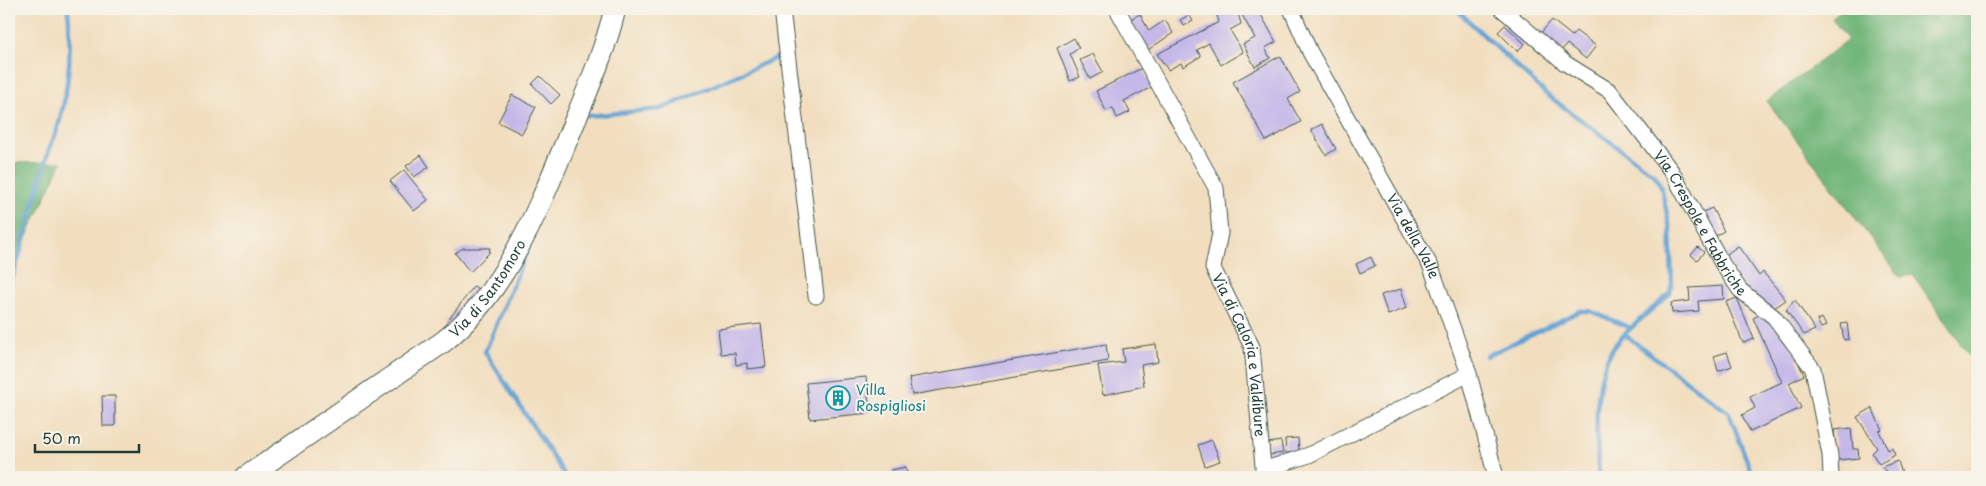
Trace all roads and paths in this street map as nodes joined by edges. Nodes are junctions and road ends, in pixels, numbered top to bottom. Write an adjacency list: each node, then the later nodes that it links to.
1 (615, 9): 9 (main road, Via di Santomoro)
2 (782, 9): 6 (street)
3 (1117, 9): 8 (street, Via di Caloria e Valdibure)
4 (1291, 9): 7 (street, Via della Valle)
5 (1502, 9): 11 (street, Via Crespole e Fabbriche)
6 (816, 296)
7 (1469, 374): 8 (street, Via di Caloria e Valdibure); 10 (street, Via della Valle)
8 (1264, 473)
9 (246, 477)
10 (1496, 477)
11 (1831, 477)

